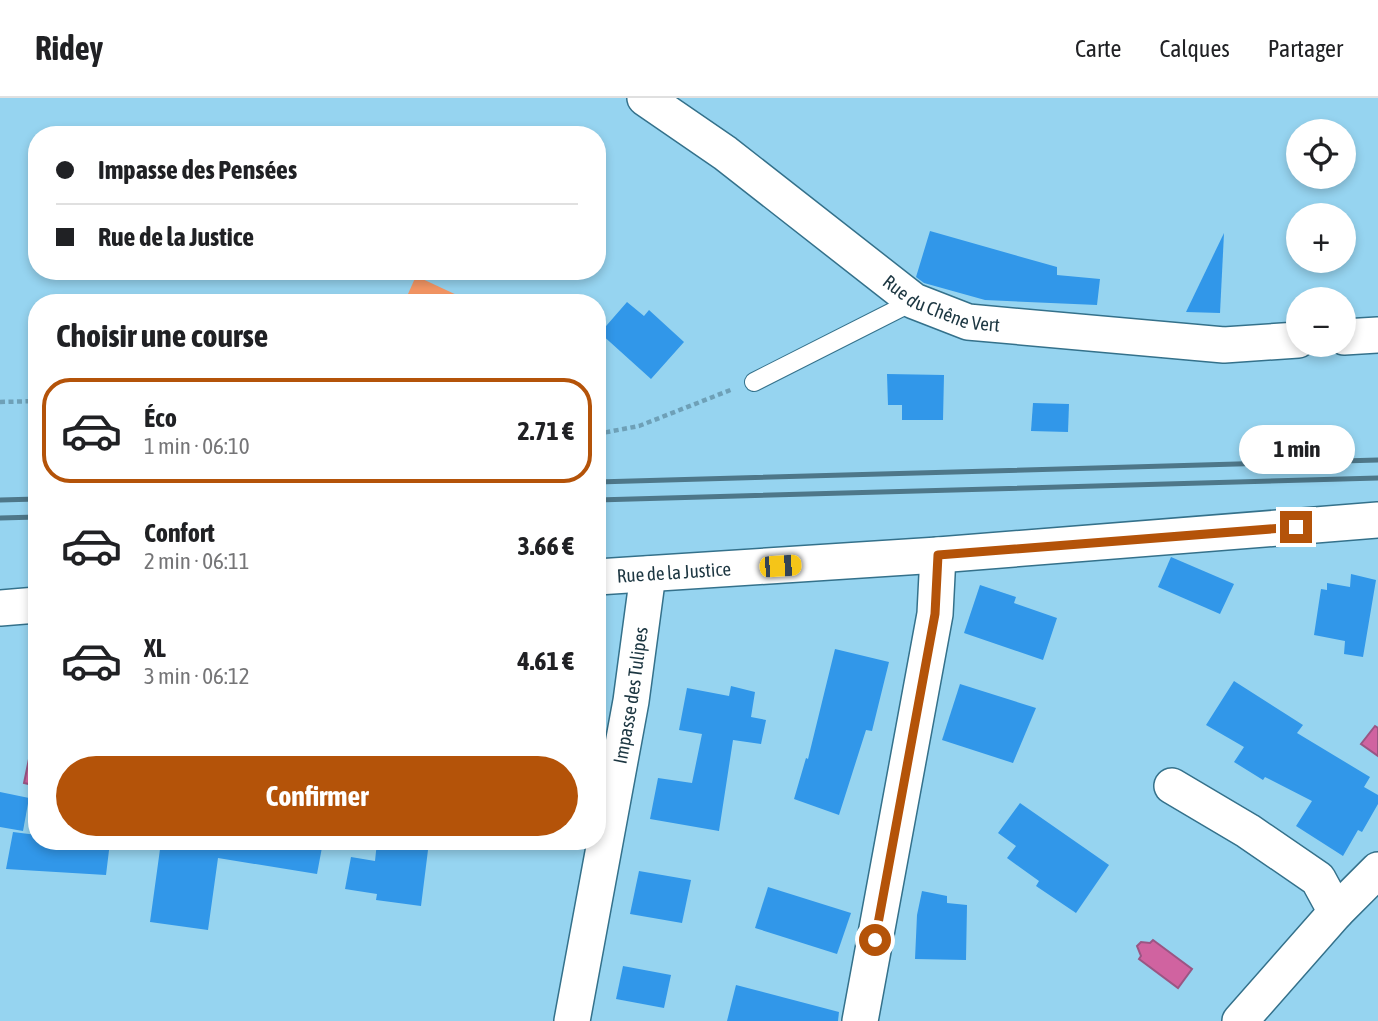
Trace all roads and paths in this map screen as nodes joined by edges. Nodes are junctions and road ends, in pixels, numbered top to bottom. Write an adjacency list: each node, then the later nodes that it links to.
1 (645, 98): 2 (street, Rue du Chêne Vert)
2 (914, 301): 5 (street, Rue du Chêne Vert); 6 (lane)
3 (1378, 335): 4 (street)
4 (1356, 336)
5 (1286, 341)
6 (754, 382): 9 (path)
7 (28, 401): 8 (path)
8 (0, 402)
9 (606, 432)
10 (1378, 520): 11 (street, Rue de la Justice)
11 (938, 555): 12 (street, Rue de la Justice); 22 (street)
12 (648, 574): 13 (street, Rue de la Justice); 17 (street, Impasse des Tulipes)
13 (606, 576)
14 (28, 606): 15 (street)
15 (0, 608)
16 (1172, 786): 20 (street)
17 (606, 837)
18 (604, 850): 21 (street, Impasse des Tulipes)
19 (1378, 870): 20 (street)
20 (1336, 912): 23 (street)
21 (572, 1021)
22 (860, 1021)
23 (1240, 1021)

